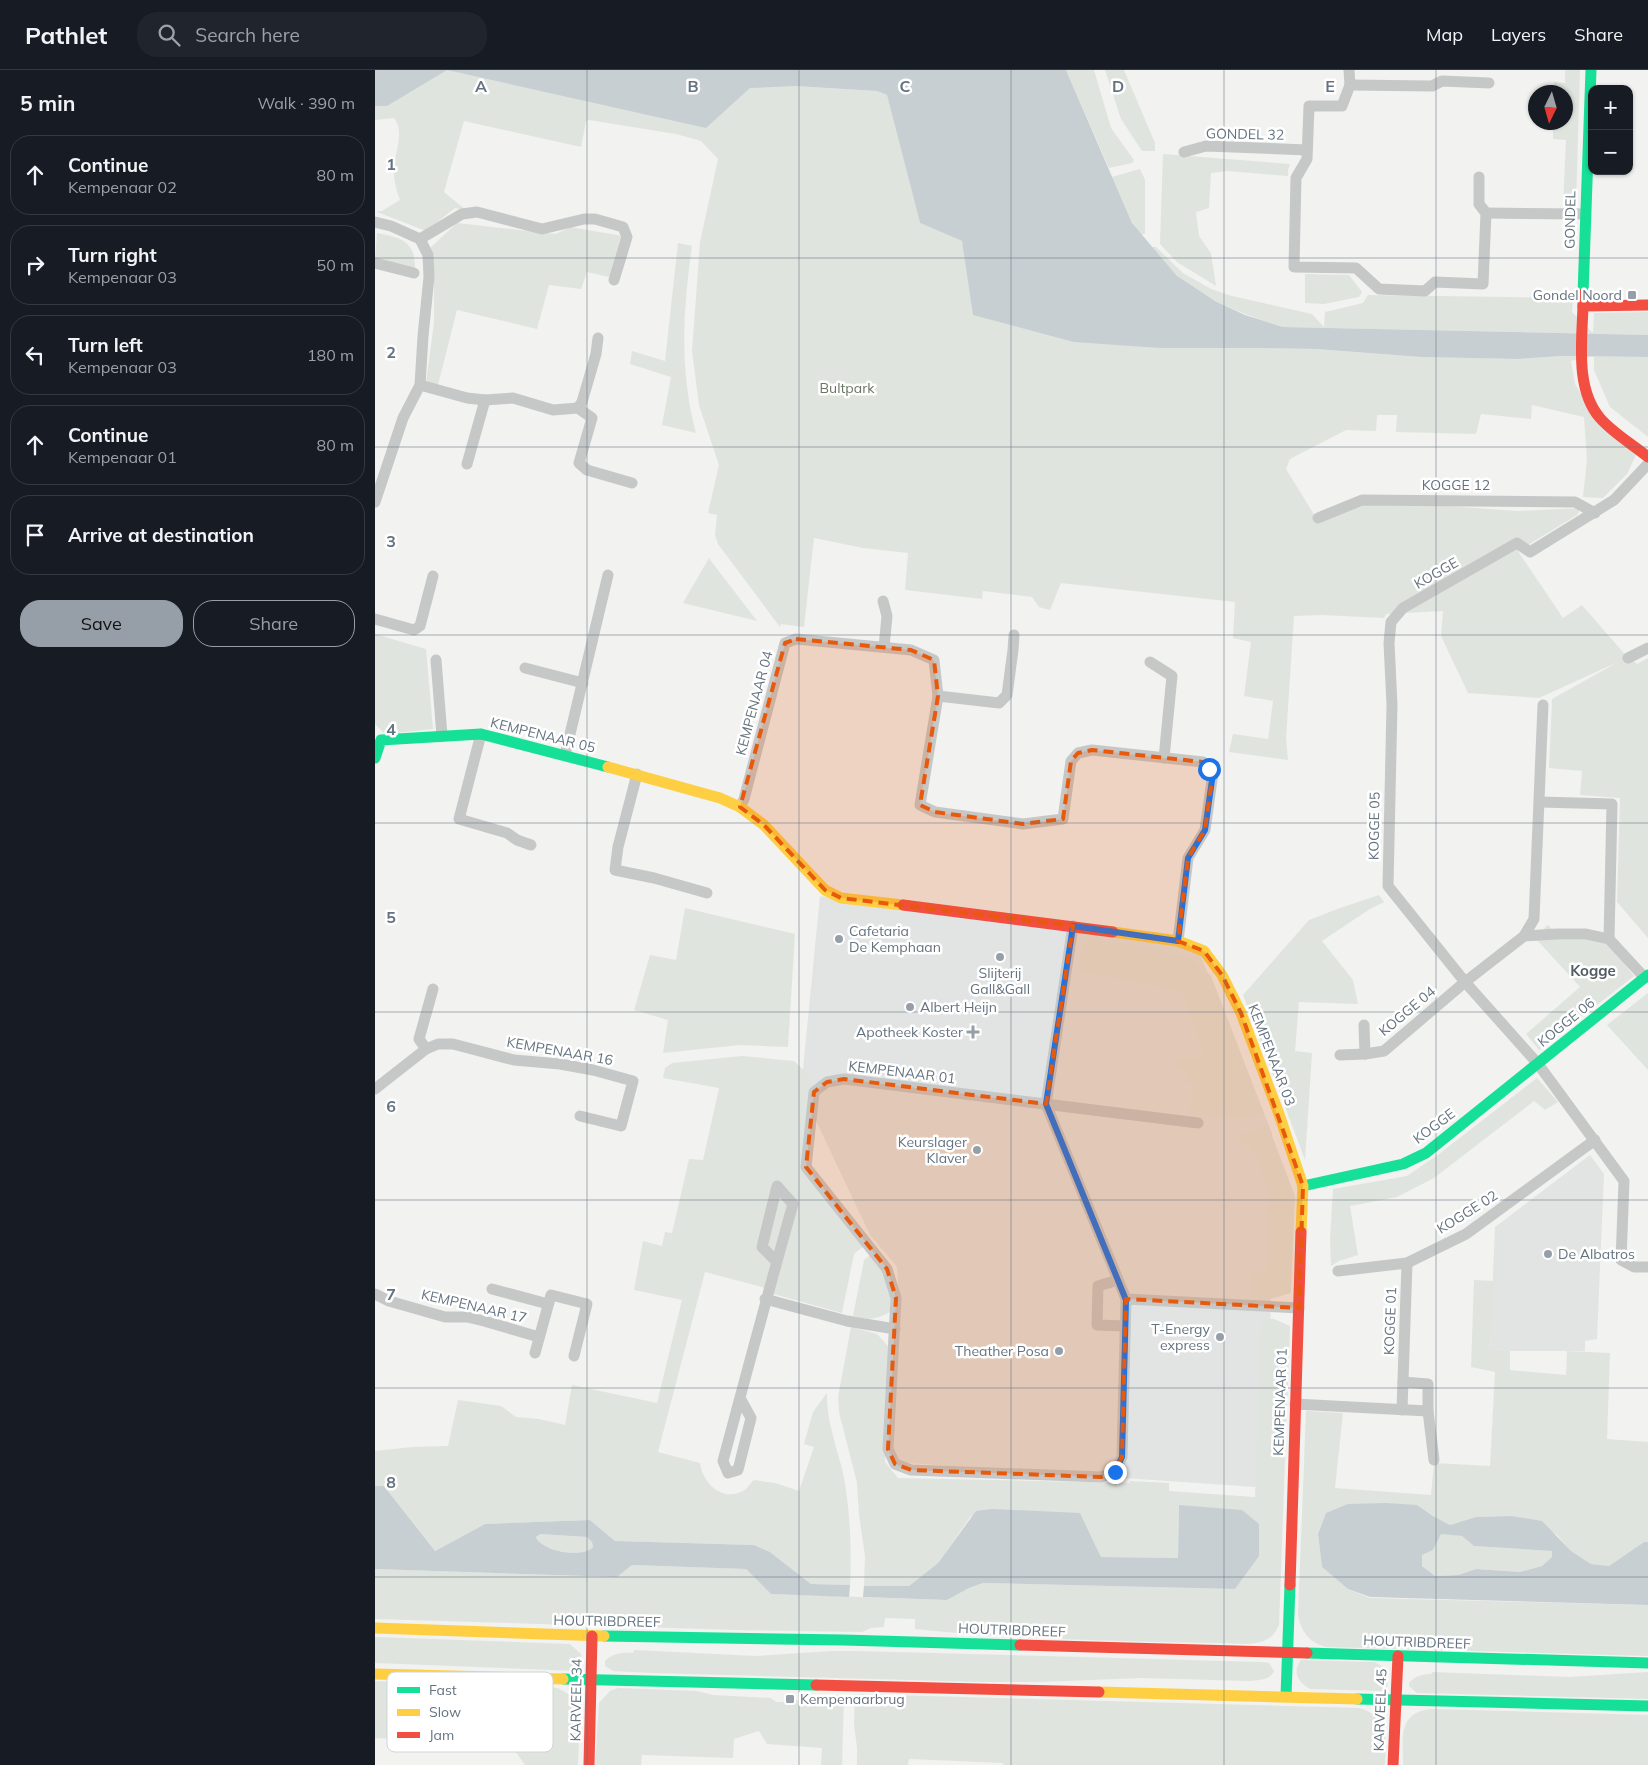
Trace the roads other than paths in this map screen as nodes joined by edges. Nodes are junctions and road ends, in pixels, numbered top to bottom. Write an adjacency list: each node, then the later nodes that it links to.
1 (1349, 70): 4 (street)
2 (1591, 70): 9 (street, GONDEL)
3 (1489, 82): 4 (street)
4 (1350, 85): 5 (street)
5 (1307, 150): 6 (street, GONDEL 32); 8 (street)
6 (1184, 152)
7 (1479, 177): 8 (street)
8 (1486, 213): 9 (street)
9 (1585, 214): 16 (street, GONDEL)
10 (375, 222): 11 (street)
11 (420, 240): 14 (street); 18 (street)
12 (375, 263): 13 (street)
13 (414, 273)
14 (615, 280)
15 (1648, 305): 16 (street)
16 (1583, 306): 21 (street, GONDEL)
17 (598, 338): 20 (street)
18 (420, 385): 19 (street); 25 (street)
19 (485, 400): 20 (street); 22 (street)
20 (578, 408): 24 (street)
21 (1648, 457)
22 (467, 464)
23 (1648, 464): 26 (street)
24 (632, 483)
25 (375, 502)
26 (1595, 513): 27 (street, KOGGE 12); 33 (street, KOGGE)
27 (1318, 518)
28 (609, 575): 40 (street)
29 (433, 576): 31 (street)
30 (883, 601): 34 (street)
31 (375, 619)
32 (1014, 634): 41 (street)
33 (1389, 643): 60 (street, KOGGE 05)
34 (884, 647): 41 (street, KEMPENAAR 04); 51 (street, KEMPENAAR 04)
35 (1648, 648): 36 (street)
36 (1627, 658)
37 (436, 660): 44 (street)
38 (1150, 662): 48 (street)
39 (525, 668): 40 (street)
40 (583, 683): 46 (street)
41 (938, 696): 48 (street, KEMPENAAR 04)
42 (1543, 706): 50 (street)
43 (481, 734): 44 (street, KEMPENAAR 05); 46 (street, KEMPENAAR 05); 52 (street)
44 (442, 736): 45 (street, KEMPENAAR 05)
45 (378, 737): 47 (street)
46 (565, 755): 49 (street, KEMPENAAR 05)
47 (375, 758)
48 (1164, 758): 58 (street)
49 (637, 774): 51 (street, KEMPENAAR 05); 54 (street)
50 (1540, 802): 56 (street); 57 (street)
51 (740, 807): 53 (street, KEMPENAAR 05)
52 (531, 845)
53 (825, 890): 55 (street, KEMPENAAR 03)
54 (707, 893)
55 (1073, 926): 58 (street, KEMPENAAR 03); 68 (street)
56 (1524, 936): 57 (street); 60 (street)
57 (1609, 939): 59 (street, KOGGE 06)
58 (1178, 941): 72 (street, KEMPENAAR 03)
59 (1647, 976): 66 (street, KOGGE 06)
60 (1465, 982): 64 (street, KOGGE 04); 66 (street, KOGGE 06)
61 (433, 989): 63 (street)
62 (1364, 1025): 64 (street, KOGGE 04)
63 (425, 1049): 67 (street, KEMPENAAR 16); 69 (street, KEMPENAAR 16)
64 (1365, 1054): 65 (street, KOGGE 04)
65 (1340, 1055)
66 (1538, 1064): 71 (street); 72 (street, KOGGE)
67 (375, 1089)
68 (1046, 1104): 70 (street); 77 (street); 85 (street, KEMPENAAR 01)
69 (580, 1116)
70 (1199, 1123)
71 (1595, 1140): 74 (street, KOGGE 02); 75 (street)
72 (1303, 1186): 83 (street, KEMPENAAR 03)
73 (777, 1262): 73 (street); 80 (street)
74 (1407, 1262): 76 (street, KOGGE 02); 89 (street, KOGGE 01)
75 (1648, 1267)
76 (1338, 1271)
77 (1118, 1280): 81 (street); 84 (street)
78 (492, 1289): 82 (street, KEMPENAAR 17)
79 (375, 1294): 86 (street, KEMPENAAR 17)
80 (765, 1299): 85 (street); 90 (street)
81 (1126, 1300): 83 (street); 84 (street, KEMPENAAR 01)
82 (548, 1304): 86 (street, KEMPENAAR 17); 88 (street)
83 (1299, 1308): 91 (street, KEMPENAAR 01)
84 (1125, 1326): 85 (street, KEMPENAAR 01)
85 (895, 1329)
86 (539, 1337): 87 (street, KEMPENAAR 17)
87 (535, 1353)
88 (574, 1356)
89 (1403, 1382): 92 (street, KOGGE 01); 93 (street)
90 (740, 1398): 90 (street)
91 (1295, 1404): 92 (street); 97 (street, KEMPENAAR 01)
92 (1402, 1410): 93 (street)
93 (1428, 1411): 94 (street)
94 (1434, 1460)
95 (375, 1628): 96 (street, HOUTRIBDREEF)
96 (592, 1636): 97 (street, HOUTRIBDREEF); 101 (street, KARVEEL 34)
97 (1287, 1653): 98 (street, HOUTRIBDREEF); 102 (street, KEMPENAAR 01)
98 (1398, 1656): 99 (street, HOUTRIBDREEF); 103 (street, KARVEEL 45)
99 (1648, 1663)
100 (553, 1679): 101 (street)
101 (591, 1680): 102 (street); 105 (street, KARVEEL 34)
102 (1286, 1696): 103 (street)
103 (1395, 1699): 104 (street); 106 (street, KARVEEL 45)
104 (1648, 1706)
105 (589, 1765)
106 (1393, 1765)

